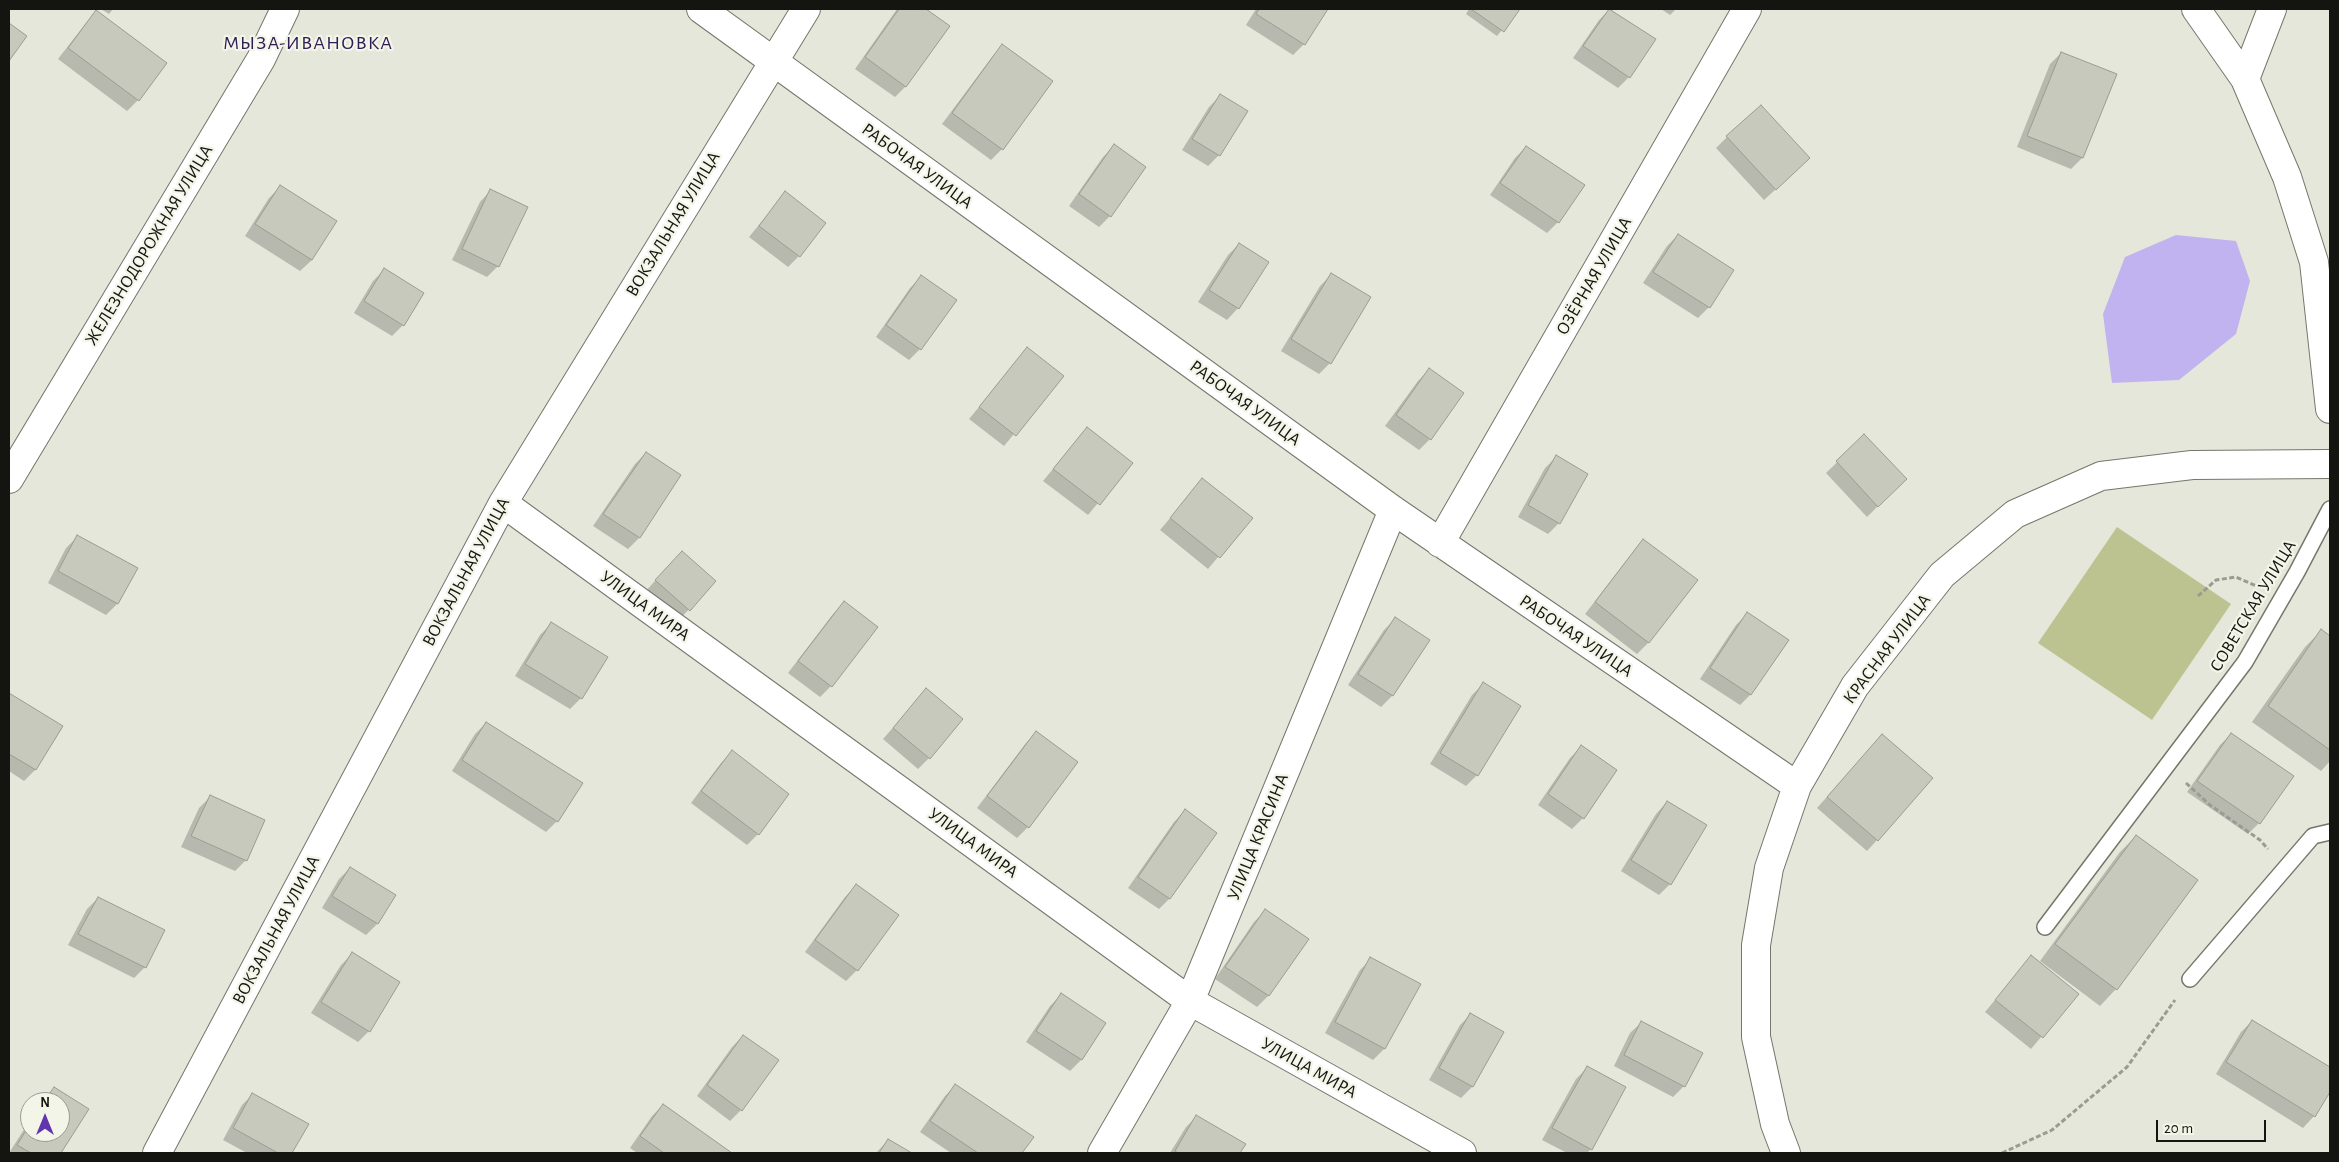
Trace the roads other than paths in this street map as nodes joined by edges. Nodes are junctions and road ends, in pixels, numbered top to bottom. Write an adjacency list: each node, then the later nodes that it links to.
1 (285, 9): 11 (street, ЖЕЛЕЗНОДОРОЖНАЯ УЛИЦА)
2 (701, 9): 7 (street, РАБОЧАЯ УЛИЦА)
3 (806, 9): 7 (street, ВОКЗАЛЬНАЯ УЛИЦА)
4 (1747, 9): 15 (street, ОЗЁРНАЯ УЛИЦА)
5 (2196, 9): 8 (street)
6 (2272, 9): 8 (street)
7 (772, 61): 12 (street, ВОКЗАЛЬНАЯ УЛИЦА); 14 (street, РАБОЧАЯ УЛИЦА)
8 (2245, 79): 9 (street)
9 (2330, 409)
10 (2330, 464): 16 (street, КРАСНАЯ УЛИЦА)
11 (9, 478)
12 (503, 503): 20 (street, УЛИЦА МИРА); 21 (street, ВОКЗАЛЬНАЯ УЛИЦА)
13 (2330, 509): 18 (lane, СОВЕТСКАЯ УЛИЦА)
14 (1393, 510): 15 (street, РАБОЧАЯ УЛИЦА); 20 (street, УЛИЦА КРАСИНА)
15 (1440, 543): 16 (street, РАБОЧАЯ УЛИЦА)
16 (1797, 786): 24 (street, КРАСНАЯ УЛИЦА)
17 (2330, 832): 19 (lane)
18 (2045, 927)
19 (2190, 979)
20 (1190, 1001): 22 (street, УЛИЦА КРАСИНА); 23 (street, УЛИЦА МИРА)
21 (157, 1153)
22 (1102, 1153)
23 (1462, 1153)
24 (1786, 1153)

